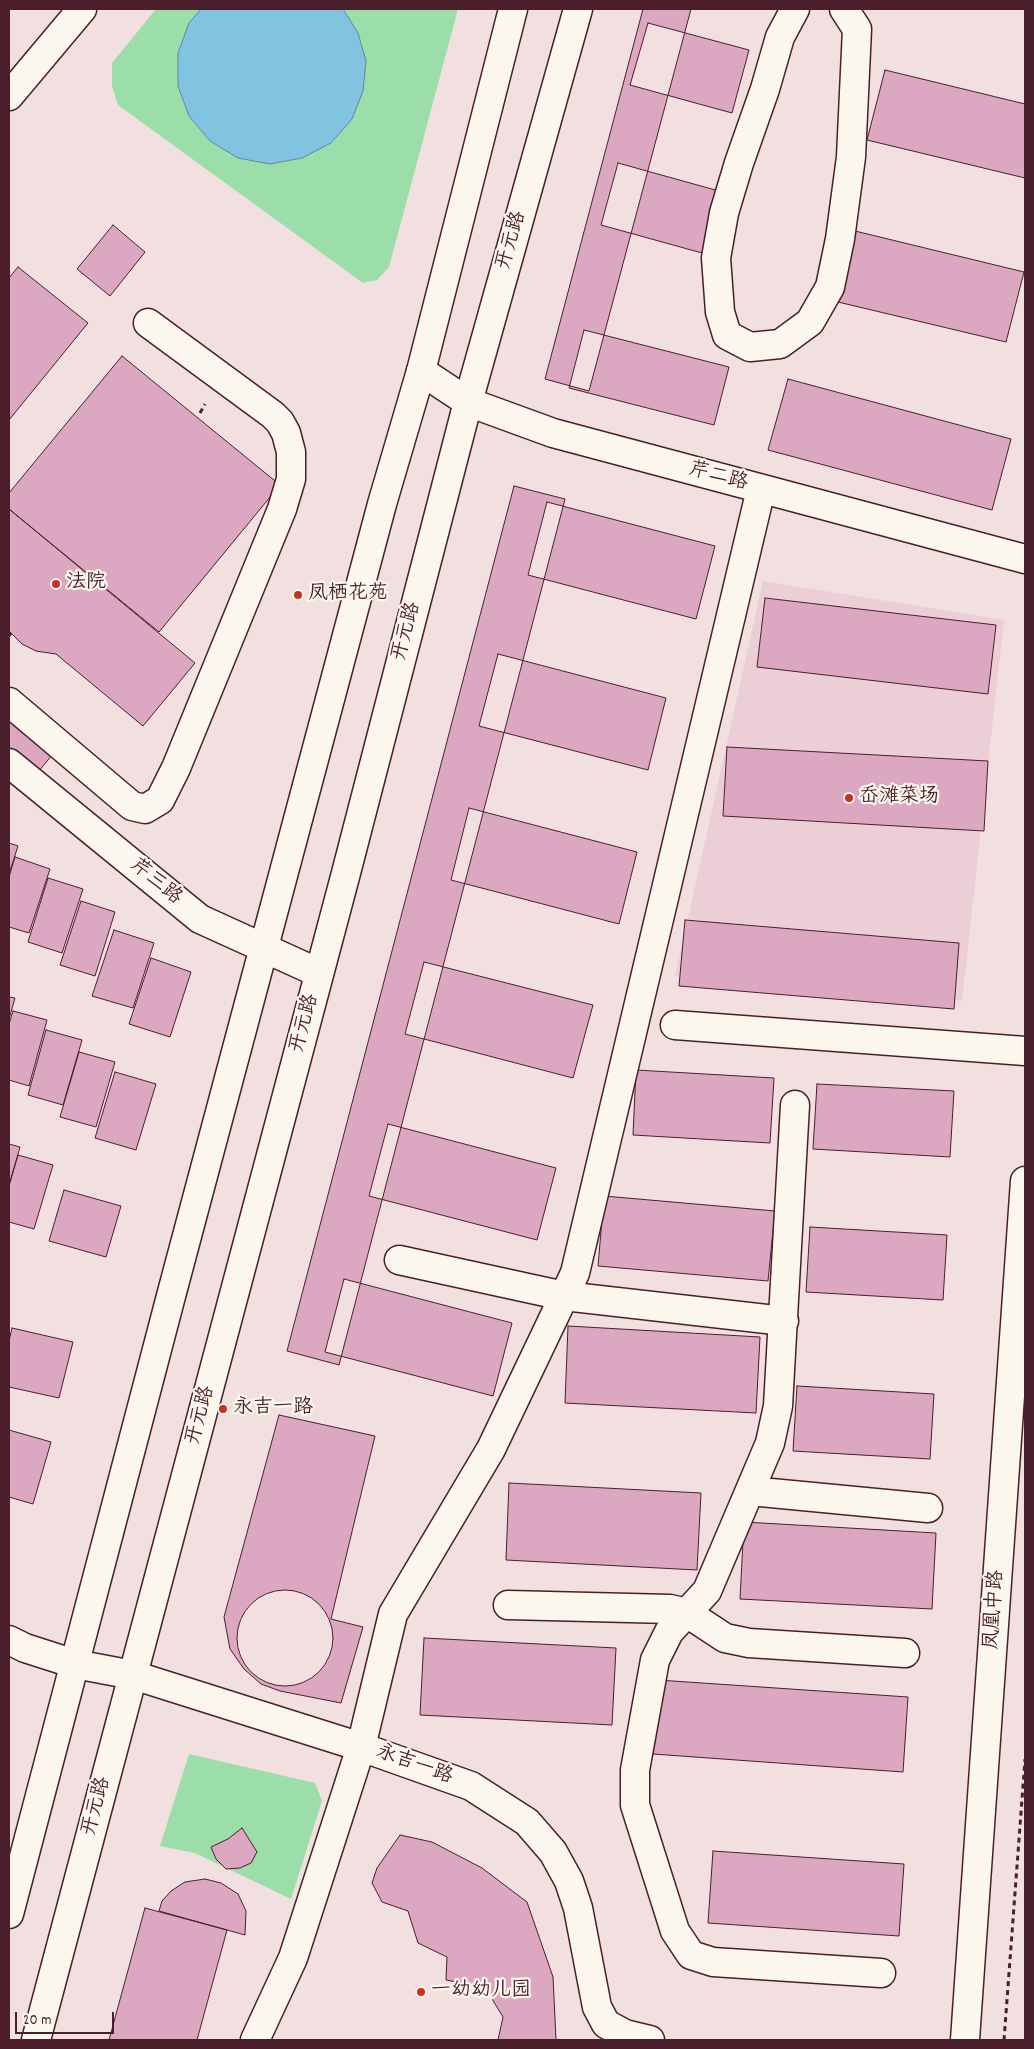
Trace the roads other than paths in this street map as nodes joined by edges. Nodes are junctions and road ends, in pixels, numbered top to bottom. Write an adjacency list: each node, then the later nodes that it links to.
1 (82, 9): 6 (main road)
2 (513, 9): 8 (main road)
3 (578, 9): 9 (main road, 开元路)
4 (795, 9): 5 (main road)
5 (844, 9)
6 (9, 96)
7 (148, 323): 12 (main road)
8 (421, 371): 9 (main road, 芹二路); 14 (main road)
9 (468, 402): 10 (main road, 芹二路); 15 (main road, 开元路)
10 (761, 489): 11 (main road, 芹二路); 21 (main road)
11 (1025, 559)
12 (9, 702)
13 (9, 763): 14 (main road, 芹三路)
14 (264, 947): 15 (main road, 芹三路); 31 (main road)
15 (319, 973): 32 (main road, 开元路)
16 (675, 1025): 17 (main road)
17 (1025, 1050)
18 (795, 1105): 22 (main road)
19 (1025, 1180): 23 (main road, 凤凰中路)
20 (399, 1260): 21 (main road)
21 (564, 1296): 22 (main road); 33 (main road)
22 (784, 1321): 25 (main road)
23 (1018, 1386): 24 (main road, 凤凰中路)
24 (1017, 1433): 40 (main road, 凤凰中路)
25 (750, 1491): 26 (main road); 28 (main road)
26 (928, 1508)
27 (508, 1605): 28 (main road)
28 (687, 1613): 30 (main road); 35 (main road)
29 (9, 1640): 31 (main road, 永吉一路)
30 (905, 1653)
31 (75, 1664): 32 (main road, 永吉一路); 34 (main road)
32 (133, 1675): 33 (main road, 永吉一路); 37 (main road, 开元路)
33 (361, 1747): 36 (main road, 永吉一路); 38 (main road)
34 (9, 1914)
35 (881, 1973)
36 (601, 2032): 39 (main road, 永吉一路)
37 (36, 2040)
38 (256, 2040)
39 (650, 2040)
40 (965, 2040)

